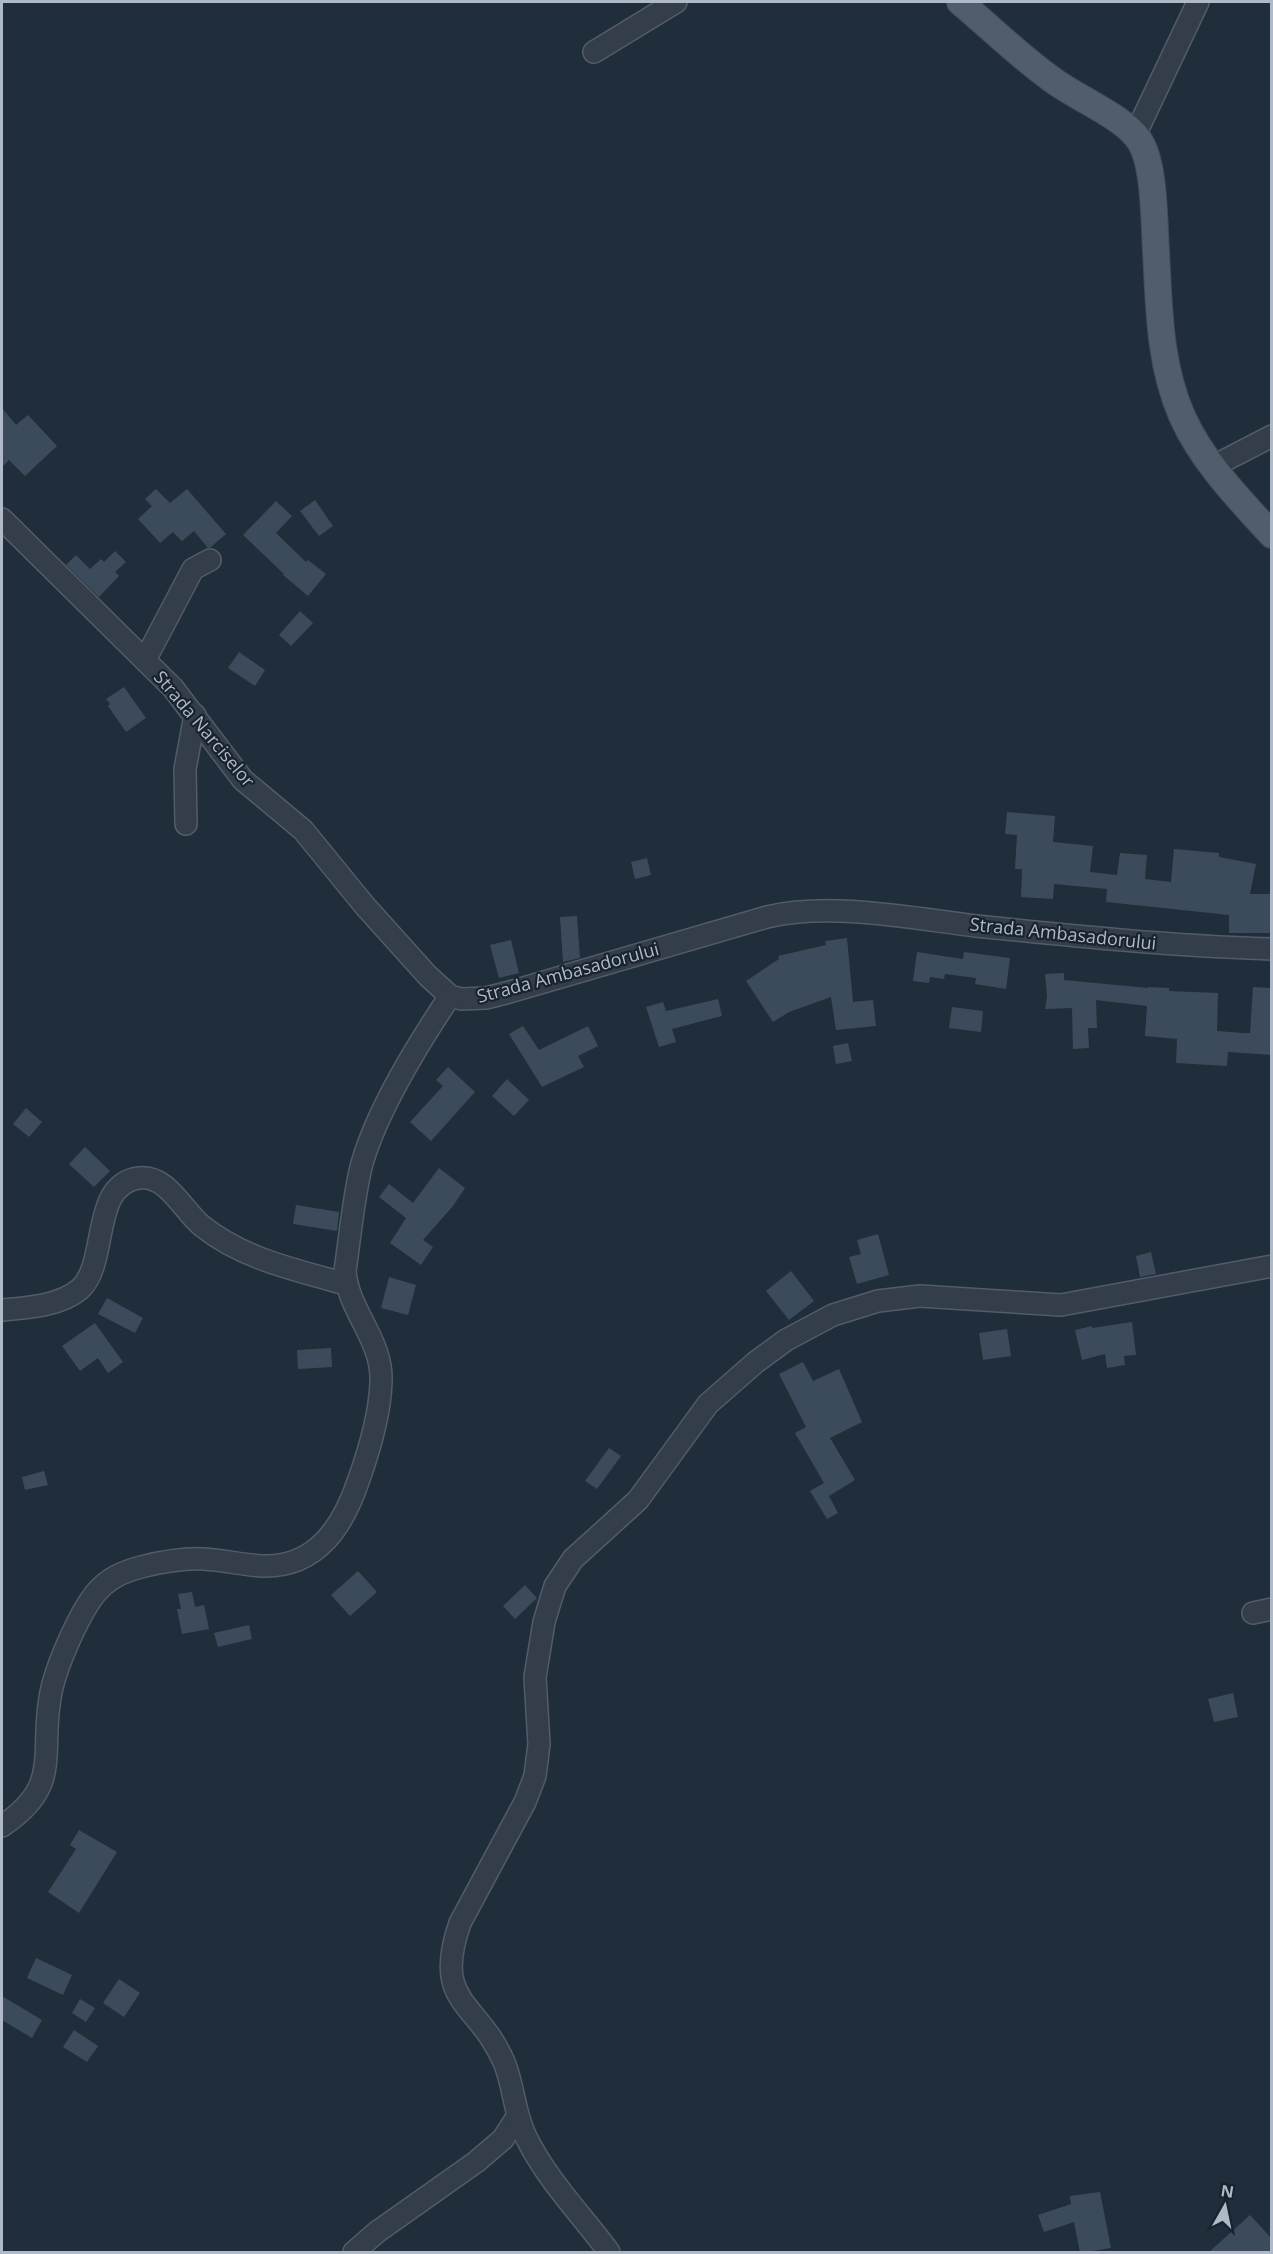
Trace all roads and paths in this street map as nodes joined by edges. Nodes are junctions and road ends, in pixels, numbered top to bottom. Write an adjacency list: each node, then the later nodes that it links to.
1 (676, 2): 4 (street)
2 (960, 2): 5 (main road)
3 (1198, 2): 5 (street)
4 (594, 52)
5 (1135, 135): 7 (main road)
6 (1272, 436): 7 (street)
7 (1212, 466): 9 (main road)
8 (2, 519): 11 (street, Strada Narciselor)
9 (1272, 535)
10 (210, 560): 11 (street)
11 (145, 660): 12 (street, Strada Narciselor)
12 (195, 715): 13 (street); 15 (street, Strada Narciselor)
13 (186, 824)
14 (1272, 949): 15 (street, Strada Ambasadorului)
15 (450, 996): 17 (street, Strada Ambasadorului)
16 (1272, 1266): 20 (street)
17 (346, 1284): 18 (street); 19 (street, Strada Ambasadorului)
18 (2, 1310)
19 (2, 1826)
20 (517, 2117): 21 (street); 22 (street)
21 (354, 2253)
22 (609, 2253)

